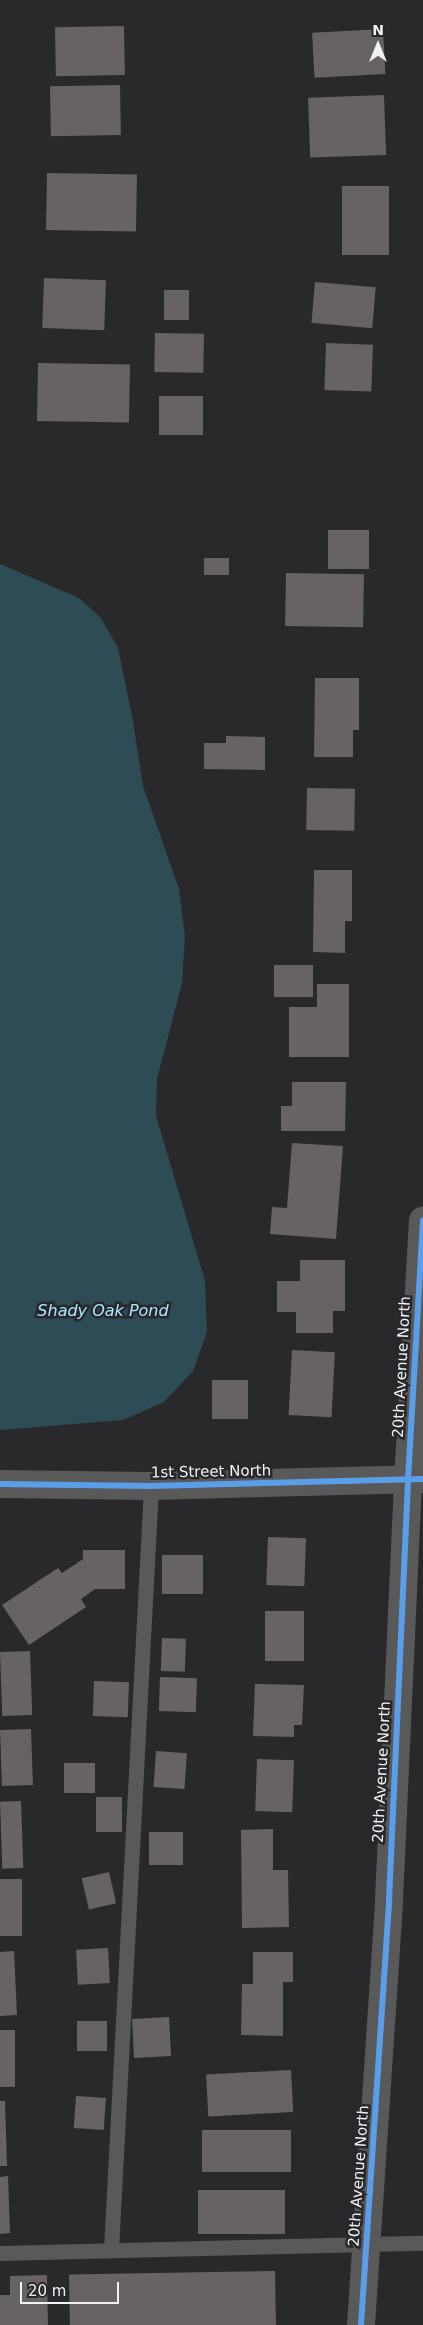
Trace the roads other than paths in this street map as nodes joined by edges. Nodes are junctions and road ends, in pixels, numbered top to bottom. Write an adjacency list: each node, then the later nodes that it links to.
1 (423, 1220): 2 (street, 20th Avenue North)
2 (416, 1480): 4 (street, 1st Street North); 6 (street, 20th Avenue North)
3 (0, 1484): 4 (street, 1st Street North)
4 (151, 1486): 7 (lane)
5 (423, 2243): 6 (lane)
6 (368, 2245): 7 (lane); 9 (street, 20th Avenue North)
7 (111, 2250): 8 (lane)
8 (0, 2252)
9 (361, 2325)

